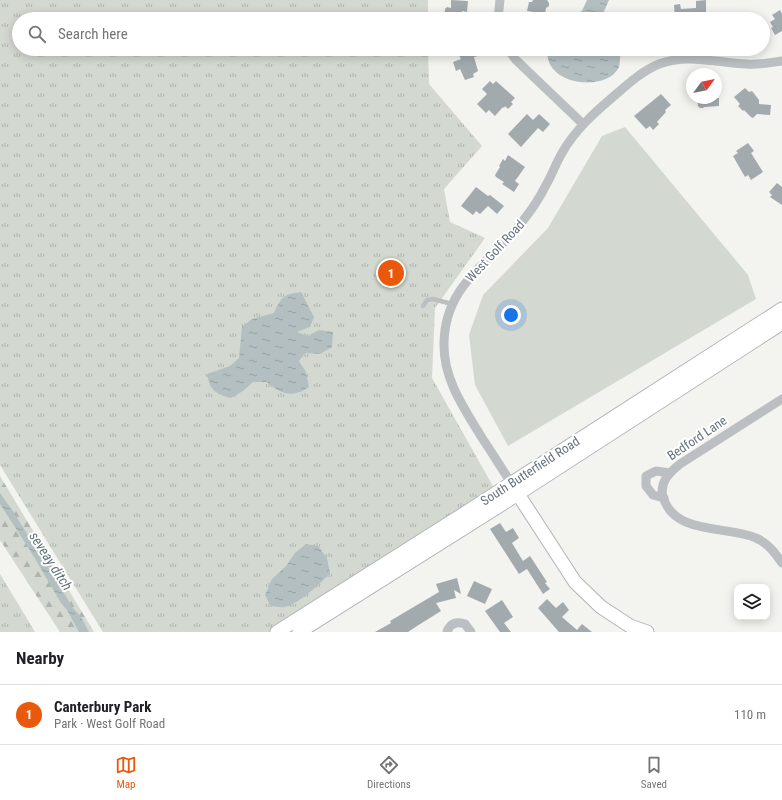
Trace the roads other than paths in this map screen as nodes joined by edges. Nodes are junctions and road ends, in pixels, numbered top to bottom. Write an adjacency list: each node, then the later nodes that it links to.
1 (500, 0): 2 (street)
2 (499, 12)
3 (513, 56): 5 (street)
4 (782, 61): 5 (street, West Golf Road)
5 (583, 124): 6 (street, West Golf Road)
6 (452, 304): 7 (lane); 12 (street, West Golf Road)
7 (423, 306)
8 (782, 309): 12 (main road, South Butterfield Road)
9 (782, 323): 12 (main road, South Butterfield Road)
10 (782, 399): 11 (street, Bedford Lane)
11 (670, 473): 13 (street, Bedford Lane); 13 (street)
12 (514, 488): 15 (main road, South Butterfield Road); 16 (main road, South Butterfield Road); 19 (main road, West Golf Road)
13 (664, 498): 14 (street)
14 (782, 563)
15 (278, 632)
16 (299, 632)
17 (447, 632): 18 (street)
18 (471, 632)
19 (647, 632)

